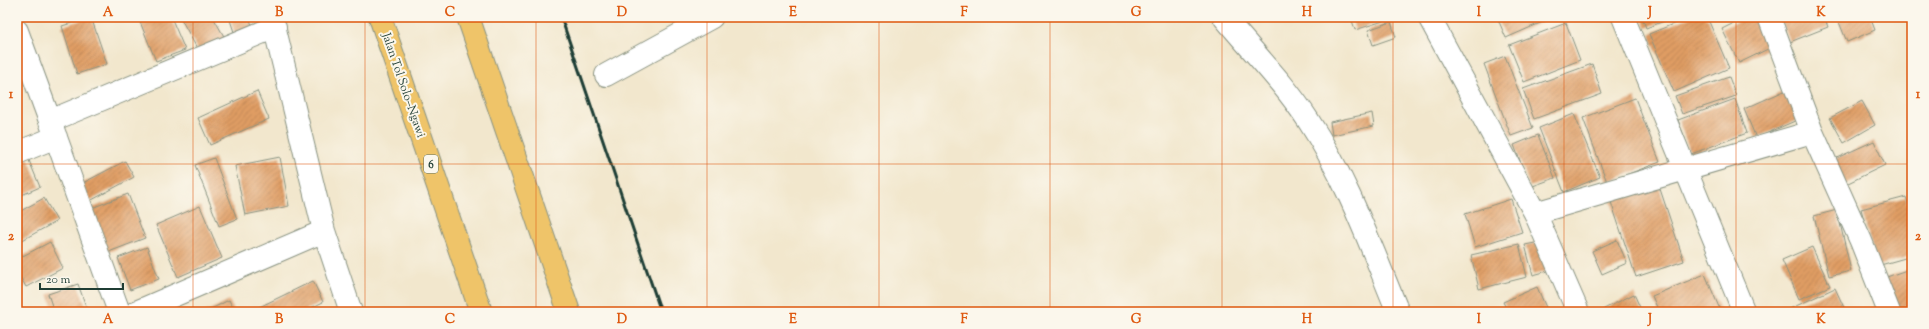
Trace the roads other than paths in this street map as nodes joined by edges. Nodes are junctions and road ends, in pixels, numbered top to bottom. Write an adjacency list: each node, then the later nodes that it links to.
1 (380, 17): 20 (highway, Jalan Tol Solo–Ngawi / 6)
2 (468, 17): 21 (highway)
3 (712, 17): 10 (street)
4 (1224, 17): 22 (street)
5 (1430, 17): 15 (street)
6 (1623, 17): 14 (street)
7 (1769, 17): 12 (street)
8 (274, 22): 11 (street); 16 (street)
9 (17, 31): 11 (street)
10 (606, 75)
11 (53, 129): 13 (street); 17 (street)
12 (1812, 132): 14 (street); 25 (street)
13 (17, 153)
14 (1685, 170): 15 (street); 24 (street)
15 (1535, 213): 23 (street)
16 (324, 231): 18 (street); 19 (street)
17 (119, 312)
18 (136, 312)
19 (351, 312)
20 (481, 312)
21 (569, 312)
22 (1398, 312)
23 (1578, 312)
24 (1744, 312)
25 (1889, 312)

